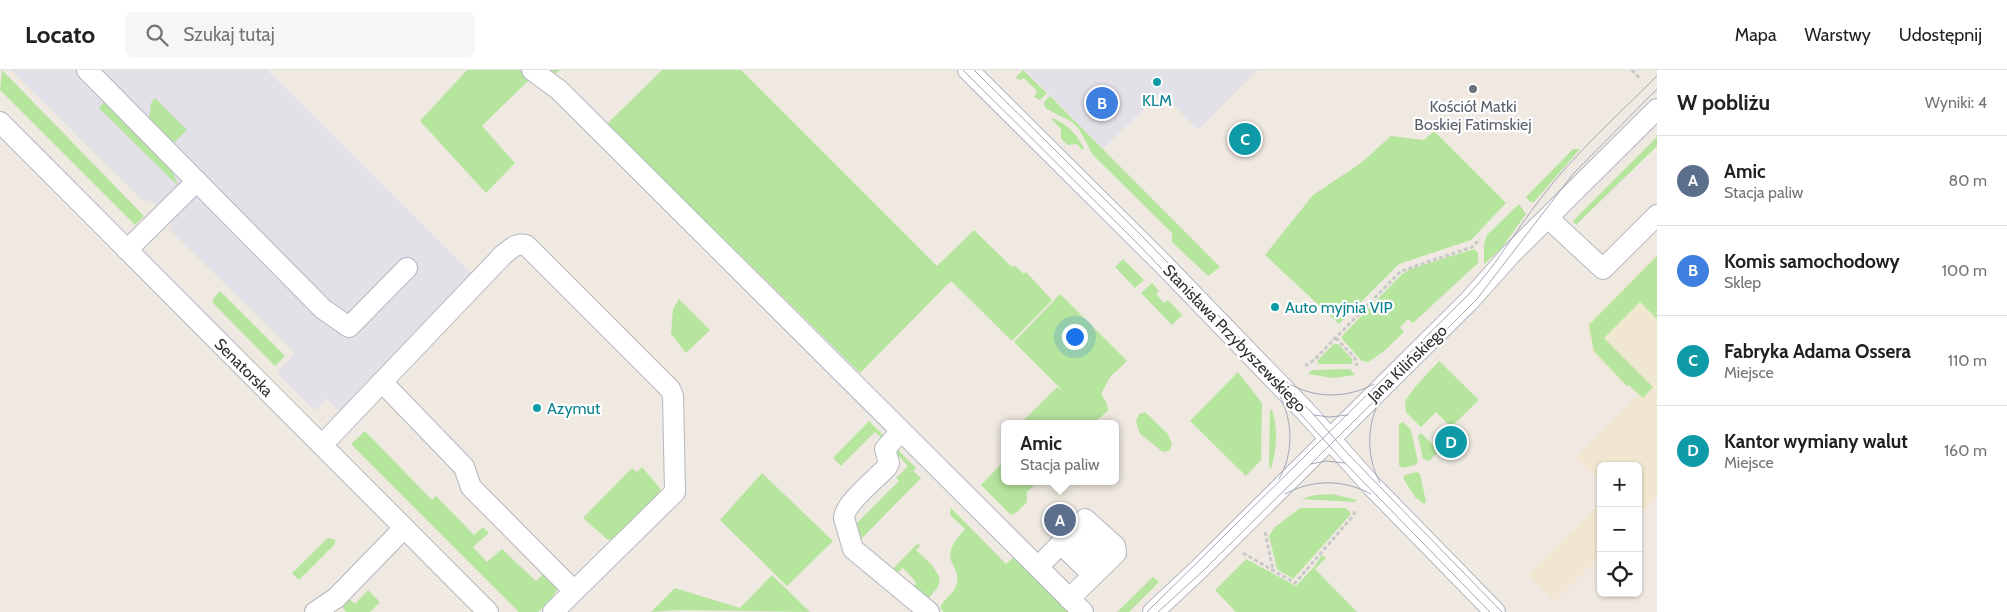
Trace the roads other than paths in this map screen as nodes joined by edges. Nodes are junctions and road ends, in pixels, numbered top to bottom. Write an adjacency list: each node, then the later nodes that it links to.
1 (87, 70): 6 (street)
2 (532, 70): 12 (street)
3 (968, 70): 13 (street, Stanisława Przybyszewskiego)
4 (1657, 109): 8 (street, Jana Kilińskiego)
5 (0, 122): 9 (street, Senatorska)
6 (197, 181): 9 (street); 10 (street)
7 (1657, 215): 8 (street)
8 (1548, 218): 13 (street, Jana Kilińskiego)
9 (127, 250): 14 (street, Senatorska)
10 (407, 268)
11 (382, 382): 14 (street); 19 (street); 19 (street)
12 (901, 431): 17 (street); 24 (street)
13 (1329, 439): 25 (street, Jana Kilińskiego); 26 (street, Stanisława Przybyszewskiego)
14 (322, 445): 15 (street, Senatorska)
15 (404, 528): 21 (street); 22 (street, Senatorska)
16 (1066, 538): 17 (street); 18 (street); 18 (street)
17 (1038, 567): 20 (street)
18 (1099, 569): 20 (street)
19 (574, 591): 23 (street)
20 (1076, 605)
21 (315, 612)
22 (488, 612)
23 (553, 612)
24 (929, 612)
25 (1153, 612)
26 (1495, 612)

